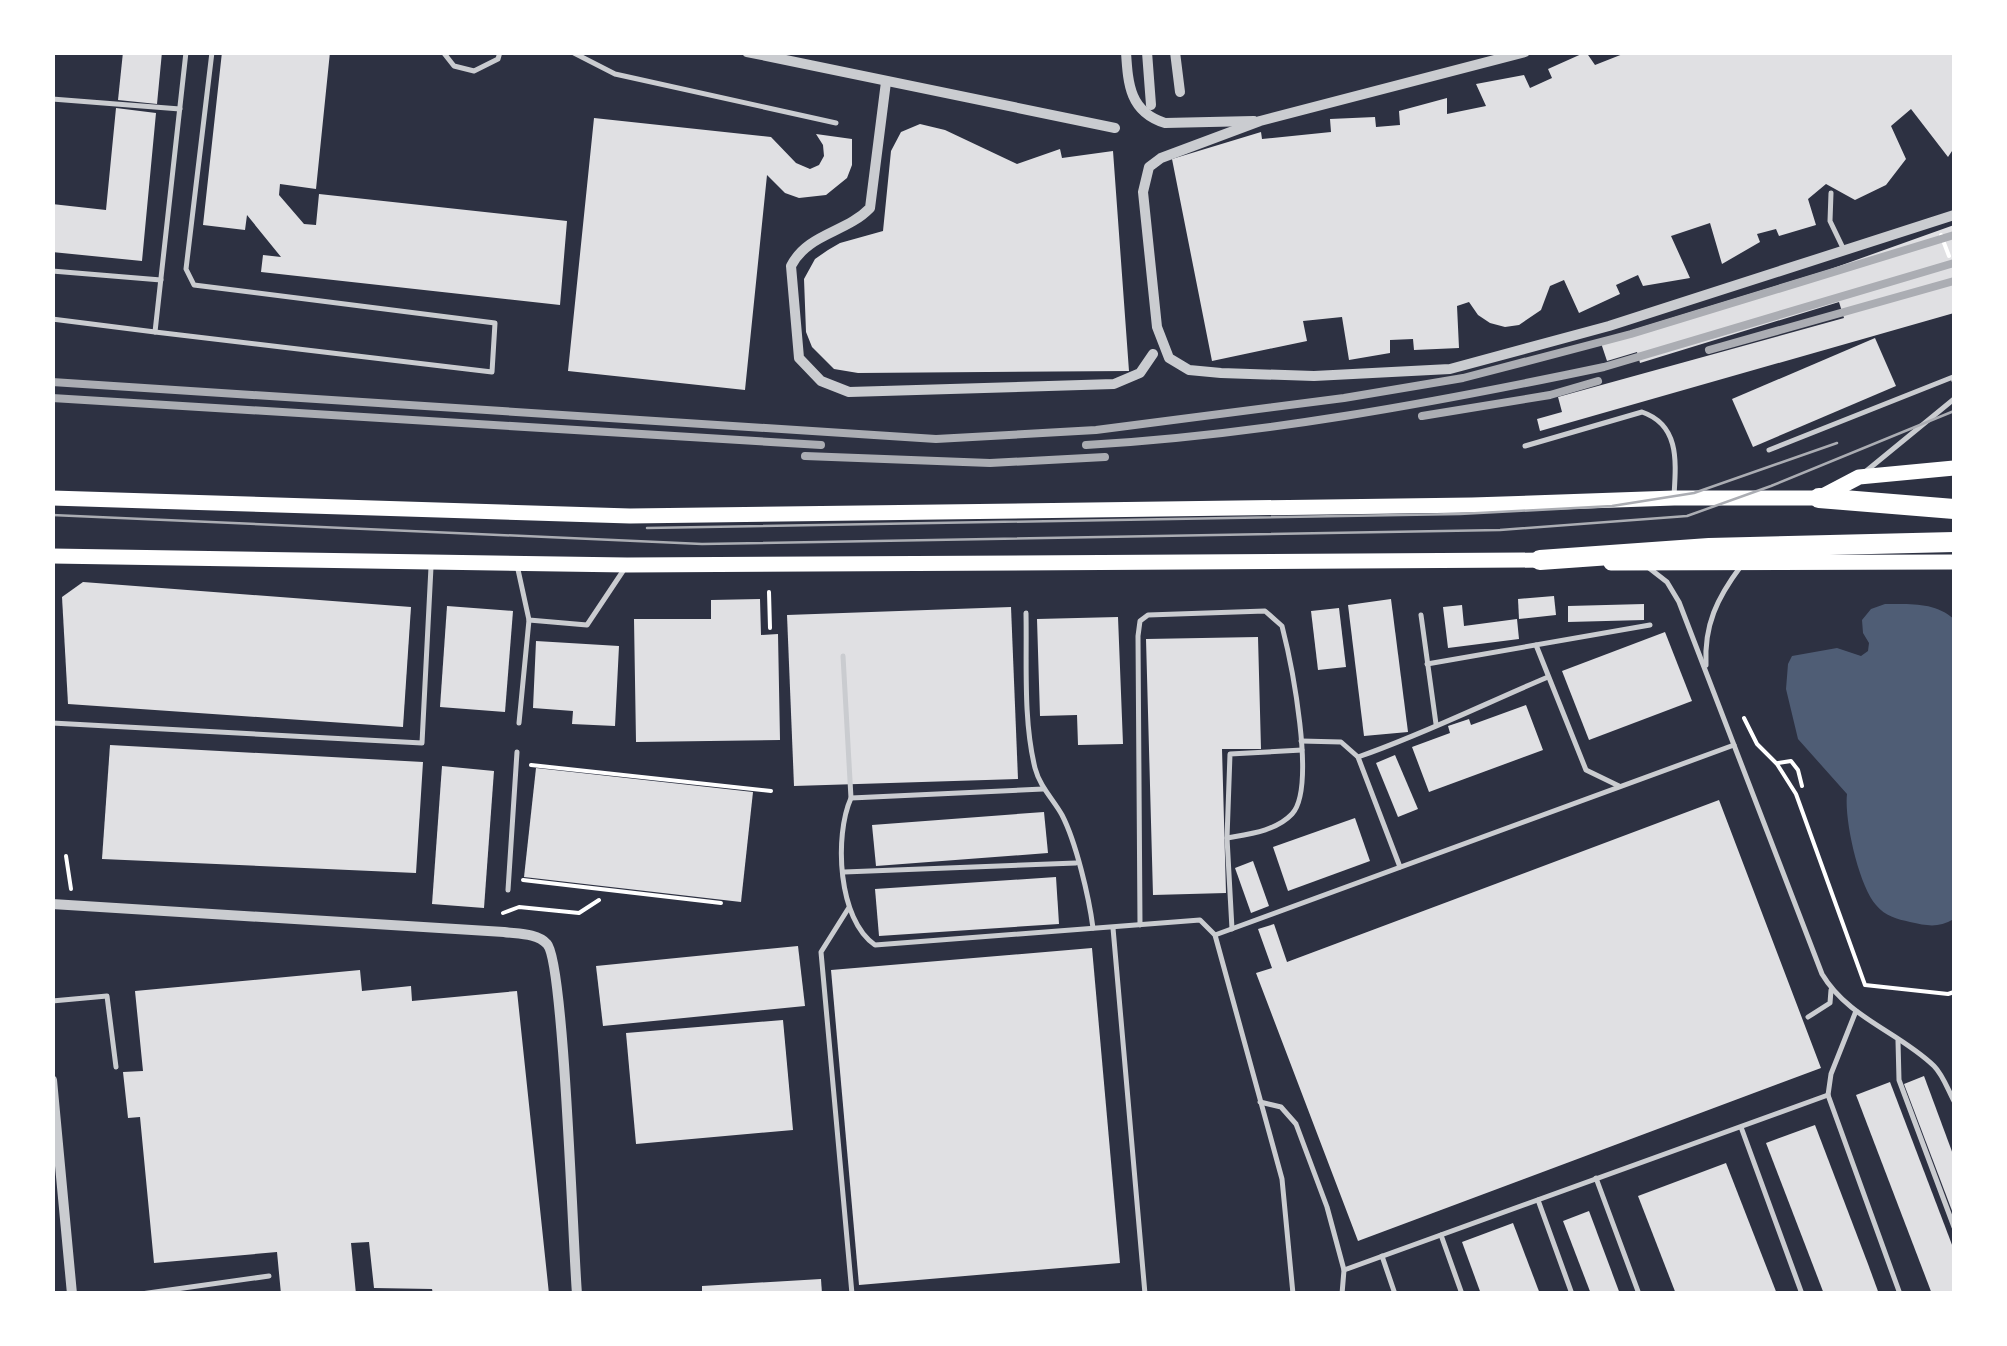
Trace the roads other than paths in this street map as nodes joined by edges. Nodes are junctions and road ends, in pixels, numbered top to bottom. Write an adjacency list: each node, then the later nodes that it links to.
1 (186, 52): 15 (lane)
2 (212, 52): 25 (lane)
3 (443, 52): 4 (lane)
4 (500, 52)
5 (572, 52): 17 (lane)
6 (748, 52): 11 (street)
7 (1126, 52): 16 (street)
8 (1147, 52): 14 (street)
9 (1175, 52): 12 (street)
10 (1526, 52): 16 (street)
11 (886, 82): 18 (street); 26 (street)
12 (1179, 89)
13 (52, 99): 15 (lane)
14 (1151, 104)
15 (180, 109): 23 (lane)
16 (1260, 121): 21 (street)
17 (836, 123)
18 (1115, 128)
19 (1831, 193): 21 (lane)
20 (1954, 215): 21 (street)
21 (1844, 250)
22 (52, 271): 23 (lane)
23 (161, 280): 25 (lane)
24 (52, 319): 25 (lane)
25 (155, 332)
26 (1154, 354)
27 (1954, 381): 30 (lane)
28 (1954, 398): 32 (lane)
29 (1525, 446): 34 (lane)
30 (1769, 450)
31 (1954, 468): 32 (main road)
32 (1859, 476): 35 (main road)
33 (52, 498): 34 (main road)
34 (1674, 498): 35 (main road)
35 (1819, 498): 36 (highway)
36 (1954, 509)
37 (1954, 542): 39 (highway)
38 (52, 556): 40 (main road)
39 (1540, 560): 43 (main road); 44 (main road)
40 (431, 562): 42 (main road); 55 (lane)
41 (1954, 562): 45 (main road)
42 (516, 563): 44 (main road); 48 (lane)
43 (1642, 564): 45 (main road); 53 (lane)
44 (627, 565): 48 (lane)
45 (1742, 565): 53 (lane)
46 (1026, 612): 64 (lane)
47 (1420, 615): 52 (lane)
48 (529, 620): 56 (lane)
49 (1650, 625): 50 (lane)
50 (1536, 645): 52 (lane); 54 (lane)
51 (843, 656): 65 (lane)
52 (1428, 664): 57 (lane)
53 (1706, 674): 59 (lane)
54 (1548, 677): 57 (lane); 63 (lane)
55 (52, 723)
56 (520, 723)
57 (1436, 724): 62 (lane)
58 (1301, 742): 60 (lane); 62 (lane); 73 (lane)
59 (1734, 745): 63 (lane); 78 (lane)
60 (1302, 750): 66 (lane); 66 (lane)
61 (517, 752): 70 (lane)
62 (1358, 758): 68 (lane)
63 (1620, 787): 68 (lane)
64 (1044, 789): 65 (lane); 67 (lane)
65 (852, 798): 69 (lane)
66 (1228, 838): 76 (lane)
67 (1077, 862): 69 (lane); 75 (lane)
68 (1400, 867): 76 (lane)
69 (844, 872): 72 (lane)
70 (508, 890)
71 (52, 904): 98 (street)
72 (848, 908): 75 (lane); 99 (lane)
73 (1140, 925): 74 (lane); 77 (lane)
74 (1112, 927): 75 (lane); 100 (lane)
75 (1093, 928)
76 (1232, 929): 77 (lane)
77 (1215, 934): 87 (lane)
78 (1831, 990): 80 (lane); 81 (lane)
79 (52, 1000): 83 (lane)
80 (1856, 1012): 82 (lane); 85 (lane)
81 (1808, 1017)
82 (1898, 1040): 86 (lane); 91 (lane)
83 (116, 1067)
84 (52, 1080): 96 (street)
85 (1828, 1095): 88 (lane); 108 (lane)
86 (1954, 1101)
87 (1258, 1102): 94 (lane); 101 (lane)
88 (1741, 1126): 89 (lane); 107 (lane)
89 (1596, 1178): 90 (lane); 106 (lane)
90 (1538, 1200): 92 (lane); 105 (lane)
91 (1954, 1226)
92 (1441, 1235): 93 (lane); 104 (lane)
93 (1382, 1256): 94 (lane); 103 (lane)
94 (1344, 1270): 102 (lane)
95 (269, 1276): 97 (lane)
96 (72, 1294)
97 (141, 1294)
98 (578, 1294)
99 (852, 1294)
100 (1145, 1294)
101 (1294, 1294)
102 (1342, 1294)
103 (1396, 1294)
104 (1462, 1294)
105 (1572, 1294)
106 (1639, 1294)
107 (1802, 1294)
108 (1900, 1294)

